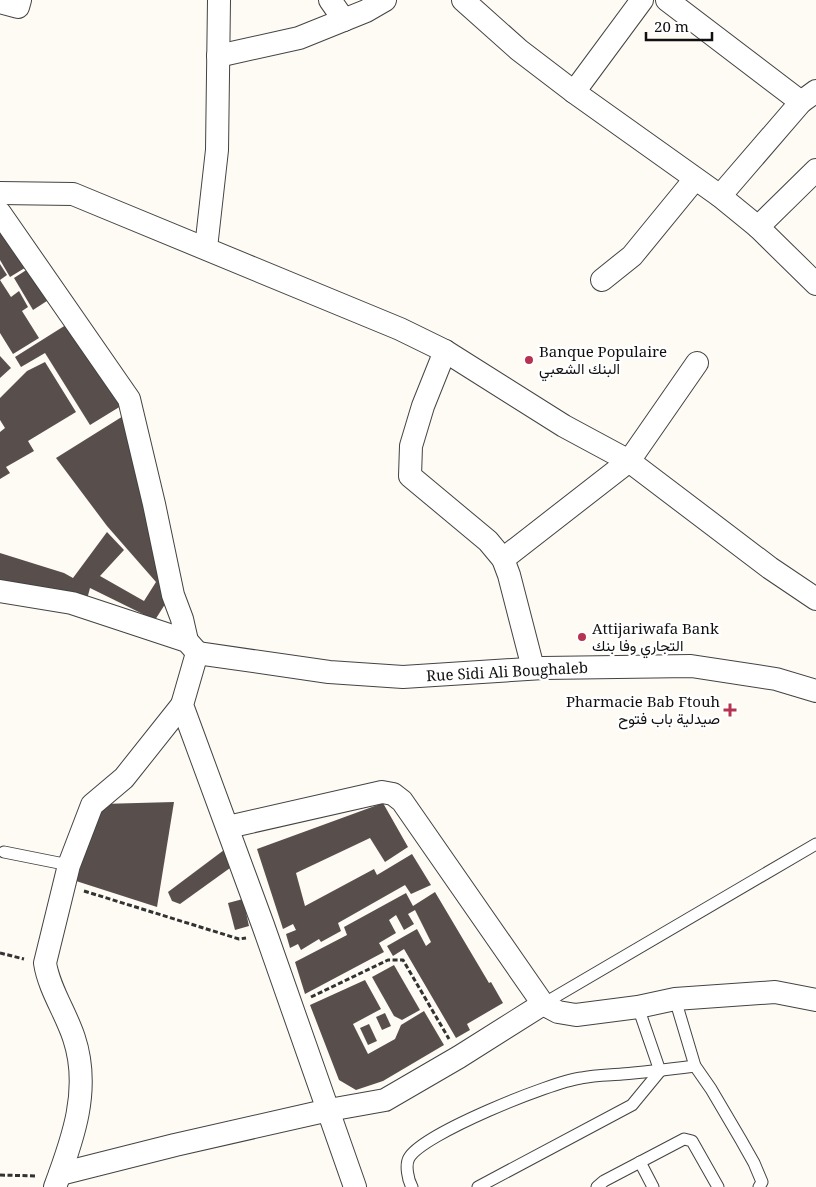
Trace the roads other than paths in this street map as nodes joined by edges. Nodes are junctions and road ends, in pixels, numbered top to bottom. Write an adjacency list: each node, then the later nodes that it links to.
1 (20, 0): 8 (street)
2 (219, 0): 10 (street)
3 (330, 0): 9 (street)
4 (385, 0): 9 (street)
5 (463, 0): 11 (street)
6 (642, 0): 11 (street)
7 (668, 0): 12 (street)
8 (0, 2)
9 (344, 20): 10 (street)
10 (218, 56): 19 (street)
11 (574, 92): 14 (street)
12 (809, 96): 16 (street)
13 (816, 170): 18 (street)
14 (695, 179): 16 (street); 20 (street)
15 (0, 193): 19 (street)
16 (720, 196): 18 (street)
17 (0, 212): 28 (street)
18 (758, 227): 21 (street)
19 (206, 248): 22 (street)
20 (602, 280)
21 (816, 284)
22 (445, 351): 24 (street); 25 (street)
23 (697, 363): 24 (street)
24 (629, 461): 25 (street); 27 (street)
25 (503, 559): 29 (street)
26 (0, 590): 28 (street, Rue Sidi Ali Boughaleb)
27 (816, 599)
28 (192, 647): 29 (street, Rue Sidi Ali Boughaleb); 31 (street)
29 (533, 668): 30 (street, Rue Sidi Ali Boughaleb)
30 (816, 691)
31 (182, 705): 32 (street); 35 (street)
32 (228, 827): 38 (street); 42 (street)
33 (816, 844): 38 (lane)
34 (4, 852): 35 (lane)
35 (67, 875): 44 (street)
36 (675, 999): 37 (street); 39 (street); 40 (lane)
37 (816, 1000)
38 (543, 1004): 39 (street); 42 (street)
39 (638, 1007): 41 (lane)
40 (695, 1066): 41 (lane); 51 (lane)
41 (660, 1071): 46 (lane); 47 (lane)
42 (329, 1110): 44 (street); 45 (street)
43 (640, 1162): 48 (lane); 49 (lane); 50 (lane)
44 (58, 1181)
45 (356, 1187)
46 (412, 1187)
47 (478, 1187)
48 (597, 1187)
49 (653, 1187)
50 (718, 1187)
51 (759, 1187)

